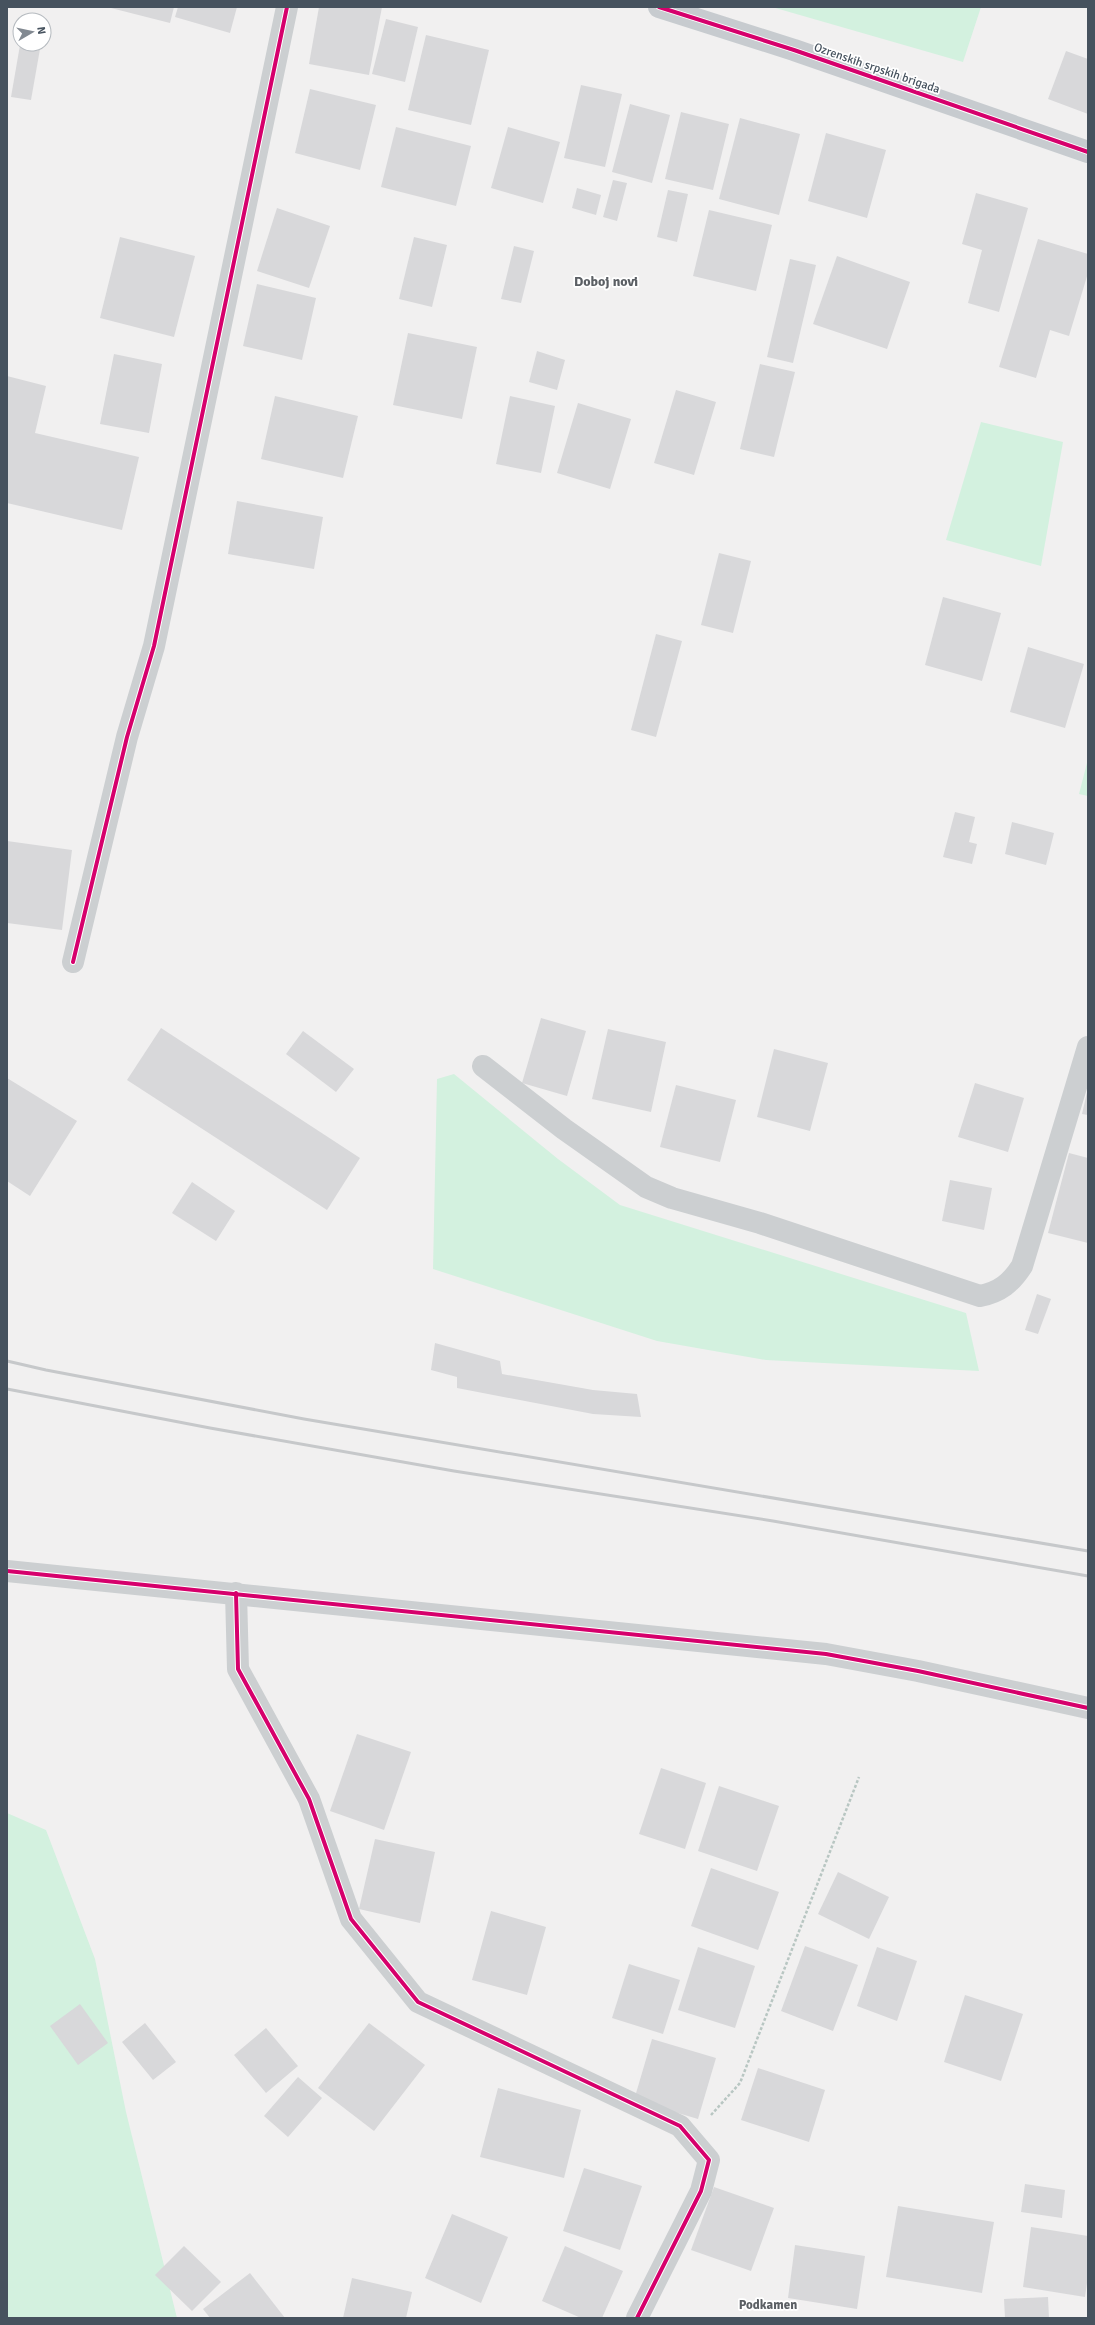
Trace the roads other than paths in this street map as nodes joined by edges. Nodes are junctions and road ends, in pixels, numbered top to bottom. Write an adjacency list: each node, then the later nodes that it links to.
1 (287, 7): 4 (street)
2 (659, 7): 3 (main road, Ozrenskih srpskih brigada)
3 (1088, 152)
4 (73, 962)
5 (1088, 1047): 6 (street)
6 (483, 1066)
7 (7, 1571): 8 (street)
8 (236, 1593): 9 (street); 10 (street)
9 (1088, 1708)
10 (637, 2318)

